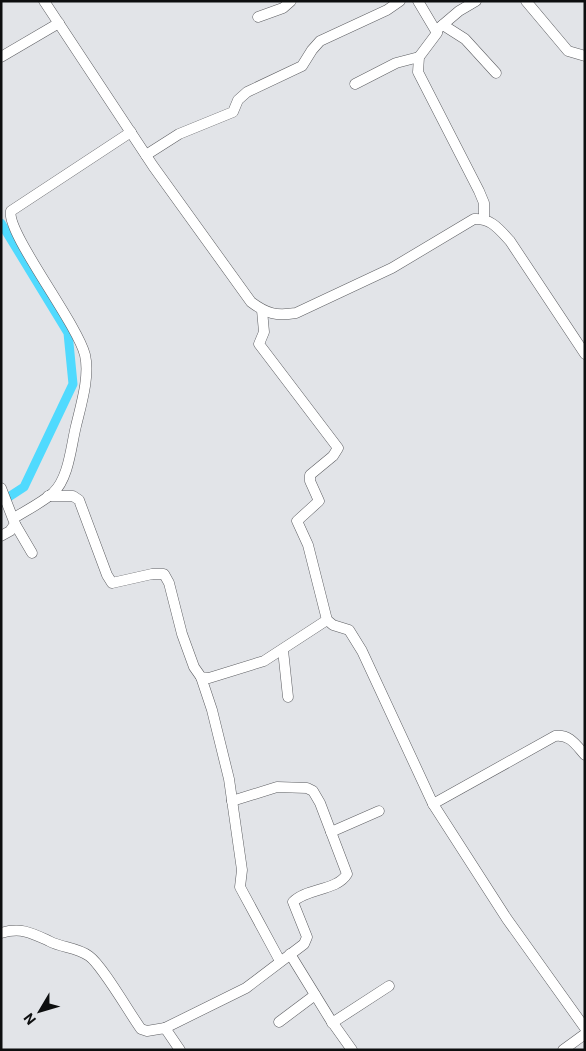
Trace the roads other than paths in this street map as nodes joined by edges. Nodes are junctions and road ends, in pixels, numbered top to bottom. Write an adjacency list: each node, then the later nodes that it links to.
1 (44, 1): 8 (street)
2 (291, 1): 7 (street)
3 (400, 1): 16 (street)
4 (418, 1): 9 (street)
5 (476, 1): 9 (street)
6 (526, 1): 10 (street)
7 (258, 17)
8 (59, 23): 11 (street); 15 (street)
9 (440, 28): 12 (street); 13 (street)
10 (585, 56)
11 (1, 57)
12 (419, 57): 14 (street); 17 (street)
13 (496, 73)
14 (356, 84)
15 (131, 132): 16 (street); 21 (street)
16 (146, 155): 18 (street)
17 (484, 219): 18 (street); 19 (street)
18 (262, 310): 25 (street)
19 (585, 354)
20 (2, 489): 22 (street)
21 (48, 496): 22 (street); 27 (street)
22 (15, 521): 23 (street); 24 (street)
23 (1, 536)
24 (32, 552)
25 (327, 620): 26 (street); 31 (street)
26 (283, 650): 27 (street); 28 (street)
27 (201, 677): 30 (street)
28 (288, 697)
29 (585, 755): 31 (street)
30 (232, 801): 33 (street); 36 (street)
31 (433, 804): 42 (street)
32 (379, 811): 33 (street)
33 (331, 832): 35 (street)
34 (1, 933): 41 (street)
35 (290, 954): 36 (street); 38 (street)
36 (280, 961): 41 (street)
37 (389, 986): 40 (street)
38 (315, 995): 39 (street); 40 (street)
39 (280, 1022)
40 (332, 1023): 45 (street)
41 (165, 1028): 44 (street)
42 (585, 1028)
43 (585, 1034): 46 (street)
44 (180, 1050)
45 (352, 1050)
46 (563, 1050)

